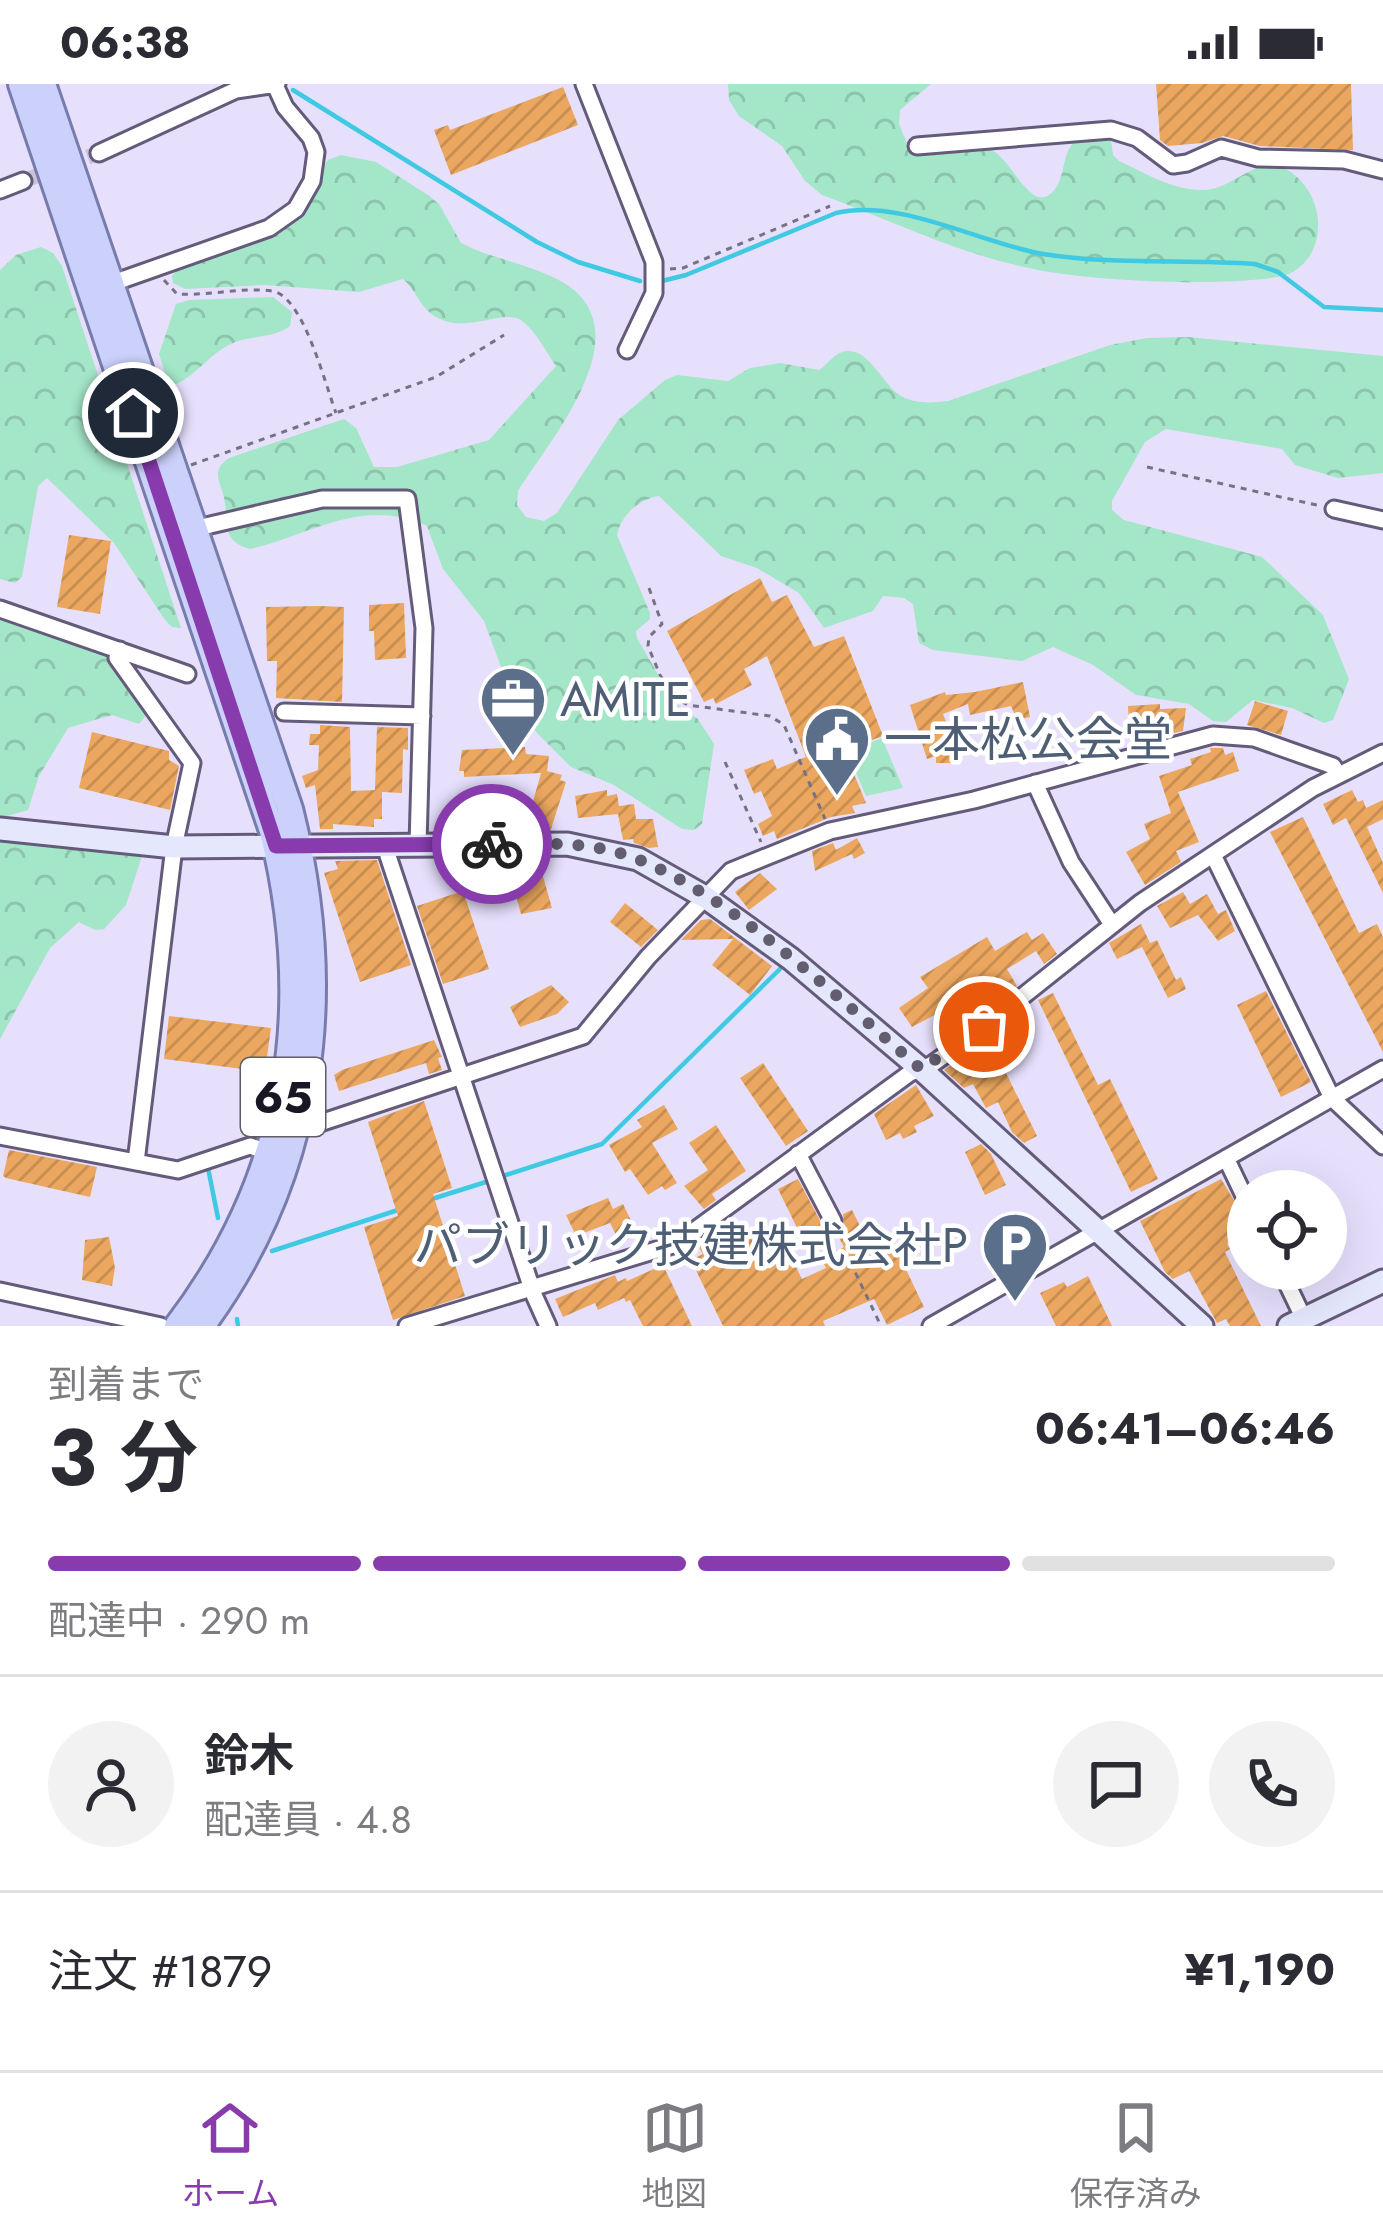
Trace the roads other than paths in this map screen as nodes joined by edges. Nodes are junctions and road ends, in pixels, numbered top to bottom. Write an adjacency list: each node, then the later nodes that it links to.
1 (21, 84): 26 (main road, 65)
2 (44, 84): 10 (main road, 65)
3 (276, 84): 6 (street); 10 (street)
4 (584, 84): 11 (street)
5 (917, 146): 7 (street)
6 (99, 152)
7 (1383, 170)
8 (23, 182): 9 (street)
9 (0, 190)
10 (110, 284): 14 (main road, 65)
11 (627, 350)
12 (1334, 509): 13 (street)
13 (1383, 520)
14 (193, 529): 19 (street); 26 (main road, 65)
15 (0, 609): 16 (street)
16 (119, 650): 17 (street); 27 (street)
17 (187, 674)
18 (284, 712): 19 (street)
19 (422, 716): 24 (street)
20 (1383, 753): 21 (street)
21 (1338, 775): 22 (street); 28 (street)
22 (1035, 783): 29 (street); 30 (street)
23 (0, 829): 27 (street)
24 (418, 844): 25 (street); 29 (street)
25 (388, 845): 26 (street); 33 (street)
26 (288, 846): 27 (street); 35 (main road, 65); 38 (main road, 65)
27 (174, 847): 41 (street)
28 (1213, 855): 30 (street); 34 (street)
29 (705, 897): 31 (street); 33 (street)
30 (1111, 923): 31 (street)
31 (921, 1069): 39 (street); 44 (street)
32 (1383, 1069): 34 (street)
33 (462, 1076): 35 (street); 46 (street)
34 (1332, 1098): 37 (street); 40 (street)
35 (298, 1120): 52 (main road, 65)
36 (0, 1136): 41 (street)
37 (1383, 1146)
38 (269, 1152): 41 (street); 51 (main road, 65)
39 (798, 1154): 43 (street); 46 (street)
40 (1226, 1158): 42 (street); 44 (street)
41 (136, 1162)
42 (1232, 1170)
43 (832, 1221)
44 (1099, 1231): 55 (street); 56 (street)
45 (1383, 1281): 49 (street)
46 (532, 1287): 53 (street); 54 (street)
47 (1286, 1290): 49 (street)
48 (0, 1292): 50 (street)
49 (1296, 1322)
50 (161, 1326)
51 (177, 1326)
52 (202, 1326)
53 (407, 1326)
54 (548, 1326)
55 (931, 1326)
56 (1202, 1326)

